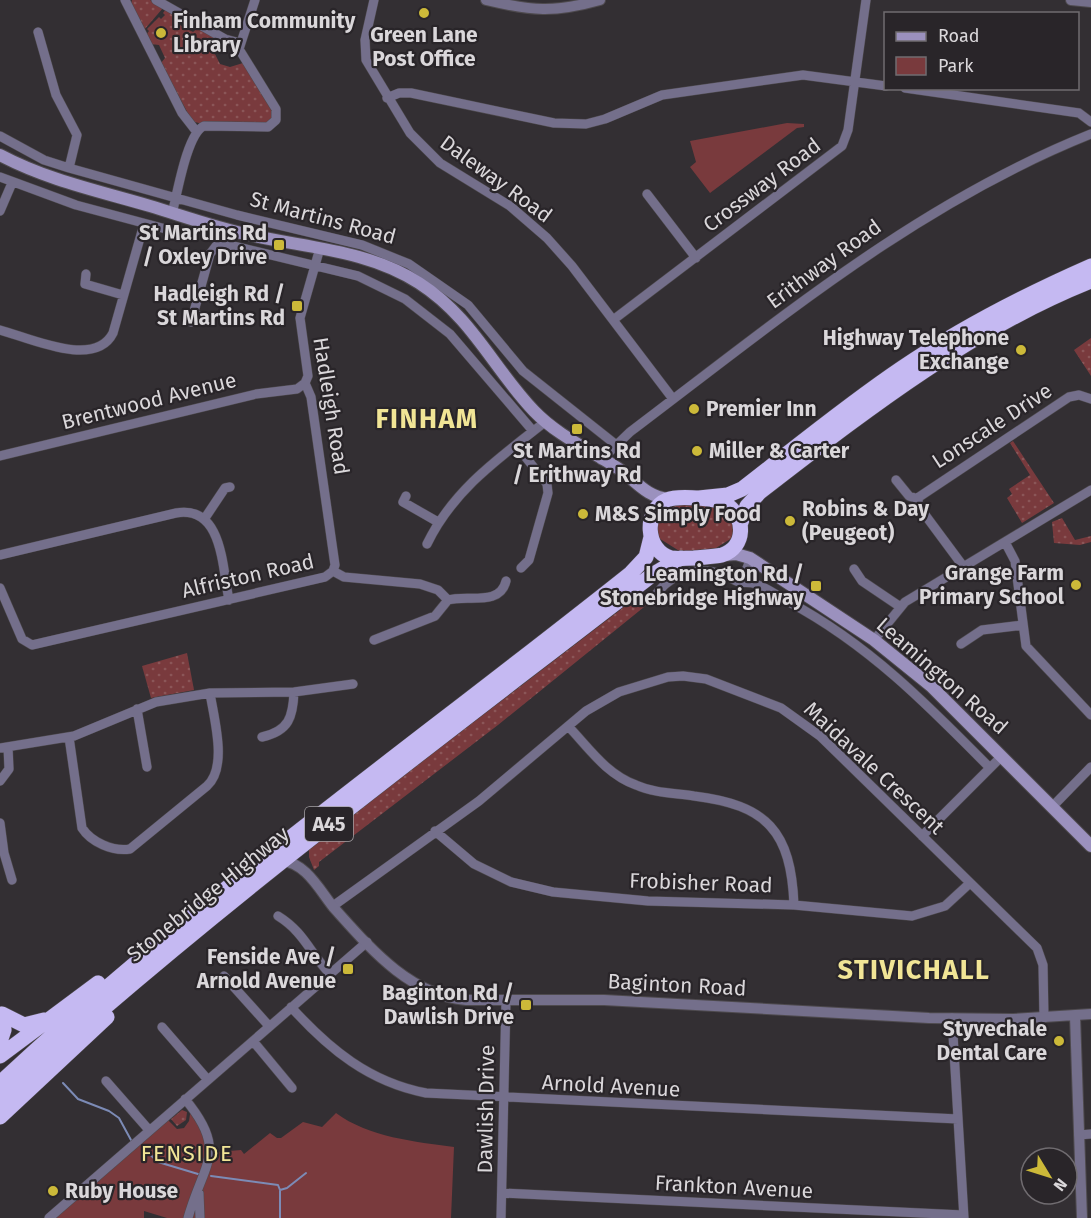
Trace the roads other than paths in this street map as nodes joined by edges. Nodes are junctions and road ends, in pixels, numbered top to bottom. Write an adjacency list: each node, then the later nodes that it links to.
1 (126, 0): 19 (street)
2 (156, 0): 11 (street)
3 (255, 0): 11 (street)
4 (374, 0): 15 (street, Daleway Road)
5 (486, 0): 6 (street)
6 (600, 0)
7 (866, 0): 12 (street, Crossway Road)
8 (1071, 0): 9 (street)
9 (1091, 3)
10 (38, 29): 23 (street)
11 (240, 43): 19 (street)
12 (855, 81): 13 (street); 15 (street); 33 (street, Crossway Road)
13 (884, 86)
14 (920, 90): 16 (street)
15 (387, 98): 40 (street, Daleway Road)
16 (1079, 112): 17 (street); 18 (street)
17 (1091, 114)
18 (1091, 122)
19 (196, 131): 27 (street)
20 (1091, 134): 43 (street, Erithway Road)
21 (0, 136): 23 (street, St Martins Road)
22 (0, 155): 29 (main road, St Martins Road)
23 (69, 168): 27 (street, St Martins Road)
24 (0, 177): 25 (street)
25 (12, 183): 28 (street); 30 (street)
26 (647, 194): 33 (street)
27 (176, 199): 29 (street); 47 (street, St Martins Road)
28 (0, 211)
29 (172, 214): 32 (main road, St Martins Road)
30 (144, 224): 31 (street); 38 (street)
31 (177, 232)
32 (320, 248): 34 (street, Hadleigh Road); 45 (main road, St Martins Road)
33 (696, 258): 40 (street, Crossway Road)
34 (314, 266): 39 (street); 42 (street, Hadleigh Road); 46 (street)
35 (1091, 266): 55 (highway)
36 (86, 273): 38 (street)
37 (1091, 281): 61 (highway)
38 (123, 295): 41 (street)
39 (205, 317)
40 (613, 320): 43 (street, Daleway Road)
41 (0, 330)
42 (305, 382): 49 (street, Brentwood Avenue); 71 (street, Hadleigh Road)
43 (673, 399): 47 (street, Erithway Road)
44 (1091, 399): 57 (street, Lonscale Drive)
45 (545, 422): 46 (street); 50 (main road, St Martins Road)
46 (533, 431): 48 (street)
47 (615, 444): 50 (street, Erithway Road)
48 (516, 445): 59 (street); 69 (street)
49 (0, 456)
50 (601, 460): 56 (main road, St Martins Road); 60 (main road, St Martins Road)
51 (896, 480): 57 (street)
52 (230, 487): 58 (street)
53 (1091, 490): 62 (street)
54 (406, 496): 59 (street)
55 (699, 498): 56 (highway); 61 (highway)
56 (669, 499): 60 (highway)
57 (918, 499): 68 (street)
58 (205, 518): 64 (street); 75 (street)
59 (438, 522): 63 (street)
60 (651, 530): 66 (highway); 111 (highway, Stonebridge Highway / A45)
61 (741, 530): 65 (highway); 67 (main road)
62 (1005, 542): 68 (street); 79 (street)
63 (427, 544)
64 (0, 555)
65 (721, 555): 66 (highway); 67 (main road, Leamington Road)
66 (681, 558): 101 (highway, Stonebridge Highway / A45)
67 (750, 558): 73 (street); 81 (main road, Leamington Road)
68 (963, 566): 78 (street)
69 (521, 568)
70 (854, 569): 78 (street)
71 (333, 571): 75 (street, Alfriston Road); 76 (street, Alfriston Road)
72 (506, 581): 76 (street)
73 (741, 583): 77 (street, Leamington Road); 95 (street, Leamington Road)
74 (0, 588): 75 (street, Alfriston Road)
75 (229, 600)
76 (448, 600): 80 (street)
77 (651, 601)
78 (899, 606): 81 (street)
79 (1023, 625): 82 (street); 87 (street)
80 (374, 640)
81 (874, 640): 92 (main road, Leamington Road)
82 (960, 644)
83 (353, 684): 84 (street)
84 (294, 692): 85 (street); 90 (street)
85 (210, 693): 86 (street); 89 (street)
86 (137, 709): 89 (street); 93 (street)
87 (1091, 715)
88 (568, 726): 99 (street, Maidavale Crescent); 100 (street, Maidavale Crescent); 107 (street)
89 (69, 737): 91 (street)
90 (262, 737)
91 (4, 748): 96 (street)
92 (1002, 756): 95 (street); 97 (main road, Leamington Road)
93 (147, 767)
94 (1091, 767): 97 (street)
95 (990, 768): 100 (street)
96 (0, 781)
97 (1052, 807): 102 (main road, Leamington Road)
98 (0, 823): 105 (street)
99 (435, 831): 107 (street, Frobisher Road); 108 (street, Maidavale Crescent)
100 (922, 836): 106 (street, Maidavale Crescent)
101 (304, 843): 103 (highway, Stonebridge Highway / A45); 104 (street, Baginton Road)
102 (1091, 846)
103 (281, 861): 104 (street, Baginton Road); 112 (highway, Stonebridge Highway / A45)
104 (309, 876): 108 (street, Baginton Road)
105 (12, 880)
106 (970, 883): 107 (street, Frobisher Road); 122 (street, Maidavale Crescent)
107 (794, 905)
108 (333, 906): 110 (street, Baginton Road)
109 (278, 916): 113 (street)
110 (367, 942): 113 (street); 115 (street, Baginton Road)
111 (156, 945): 120 (highway, A45); 130 (highway, Stonebridge Highway / A45)
112 (153, 966): 134 (highway, Stonebridge Highway / A45); 135 (highway)
113 (330, 974): 116 (street)
114 (224, 976): 123 (street)
115 (506, 1000): 121 (street, Baginton Road); 133 (street, Dawlish Drive)
116 (291, 1007): 123 (street); 133 (street, Arnold Avenue)
117 (1, 1012): 120 (highway); 126 (highway)
118 (1091, 1014): 119 (street, Baginton Road)
119 (1075, 1016): 122 (street, Baginton Road); 139 (street)
120 (49, 1018): 127 (highway, A45)
121 (952, 1018): 122 (street, Baginton Road); 136 (street)
122 (1044, 1018)
123 (269, 1026): 125 (street)
124 (162, 1028): 128 (street)
125 (253, 1041): 128 (street); 131 (street)
126 (0, 1042)
127 (0, 1056)
128 (208, 1080): 132 (street)
129 (106, 1081): 137 (street)
130 (0, 1083)
131 (292, 1088)
132 (185, 1099): 137 (street); 140 (street)
133 (506, 1099): 136 (street, Arnold Avenue); 141 (street, Dawlish Drive)
134 (0, 1100)
135 (0, 1117)
136 (957, 1119): 142 (street)
137 (149, 1130): 143 (street)
138 (1091, 1134): 139 (street)
139 (1079, 1135): 147 (street)
140 (199, 1191): 144 (street); 145 (street)
141 (502, 1193): 142 (street, Frankton Avenue); 146 (street, Dawlish Drive)
142 (964, 1216)
143 (50, 1218)
144 (188, 1218)
145 (200, 1218)
146 (501, 1218)
147 (1082, 1218)

